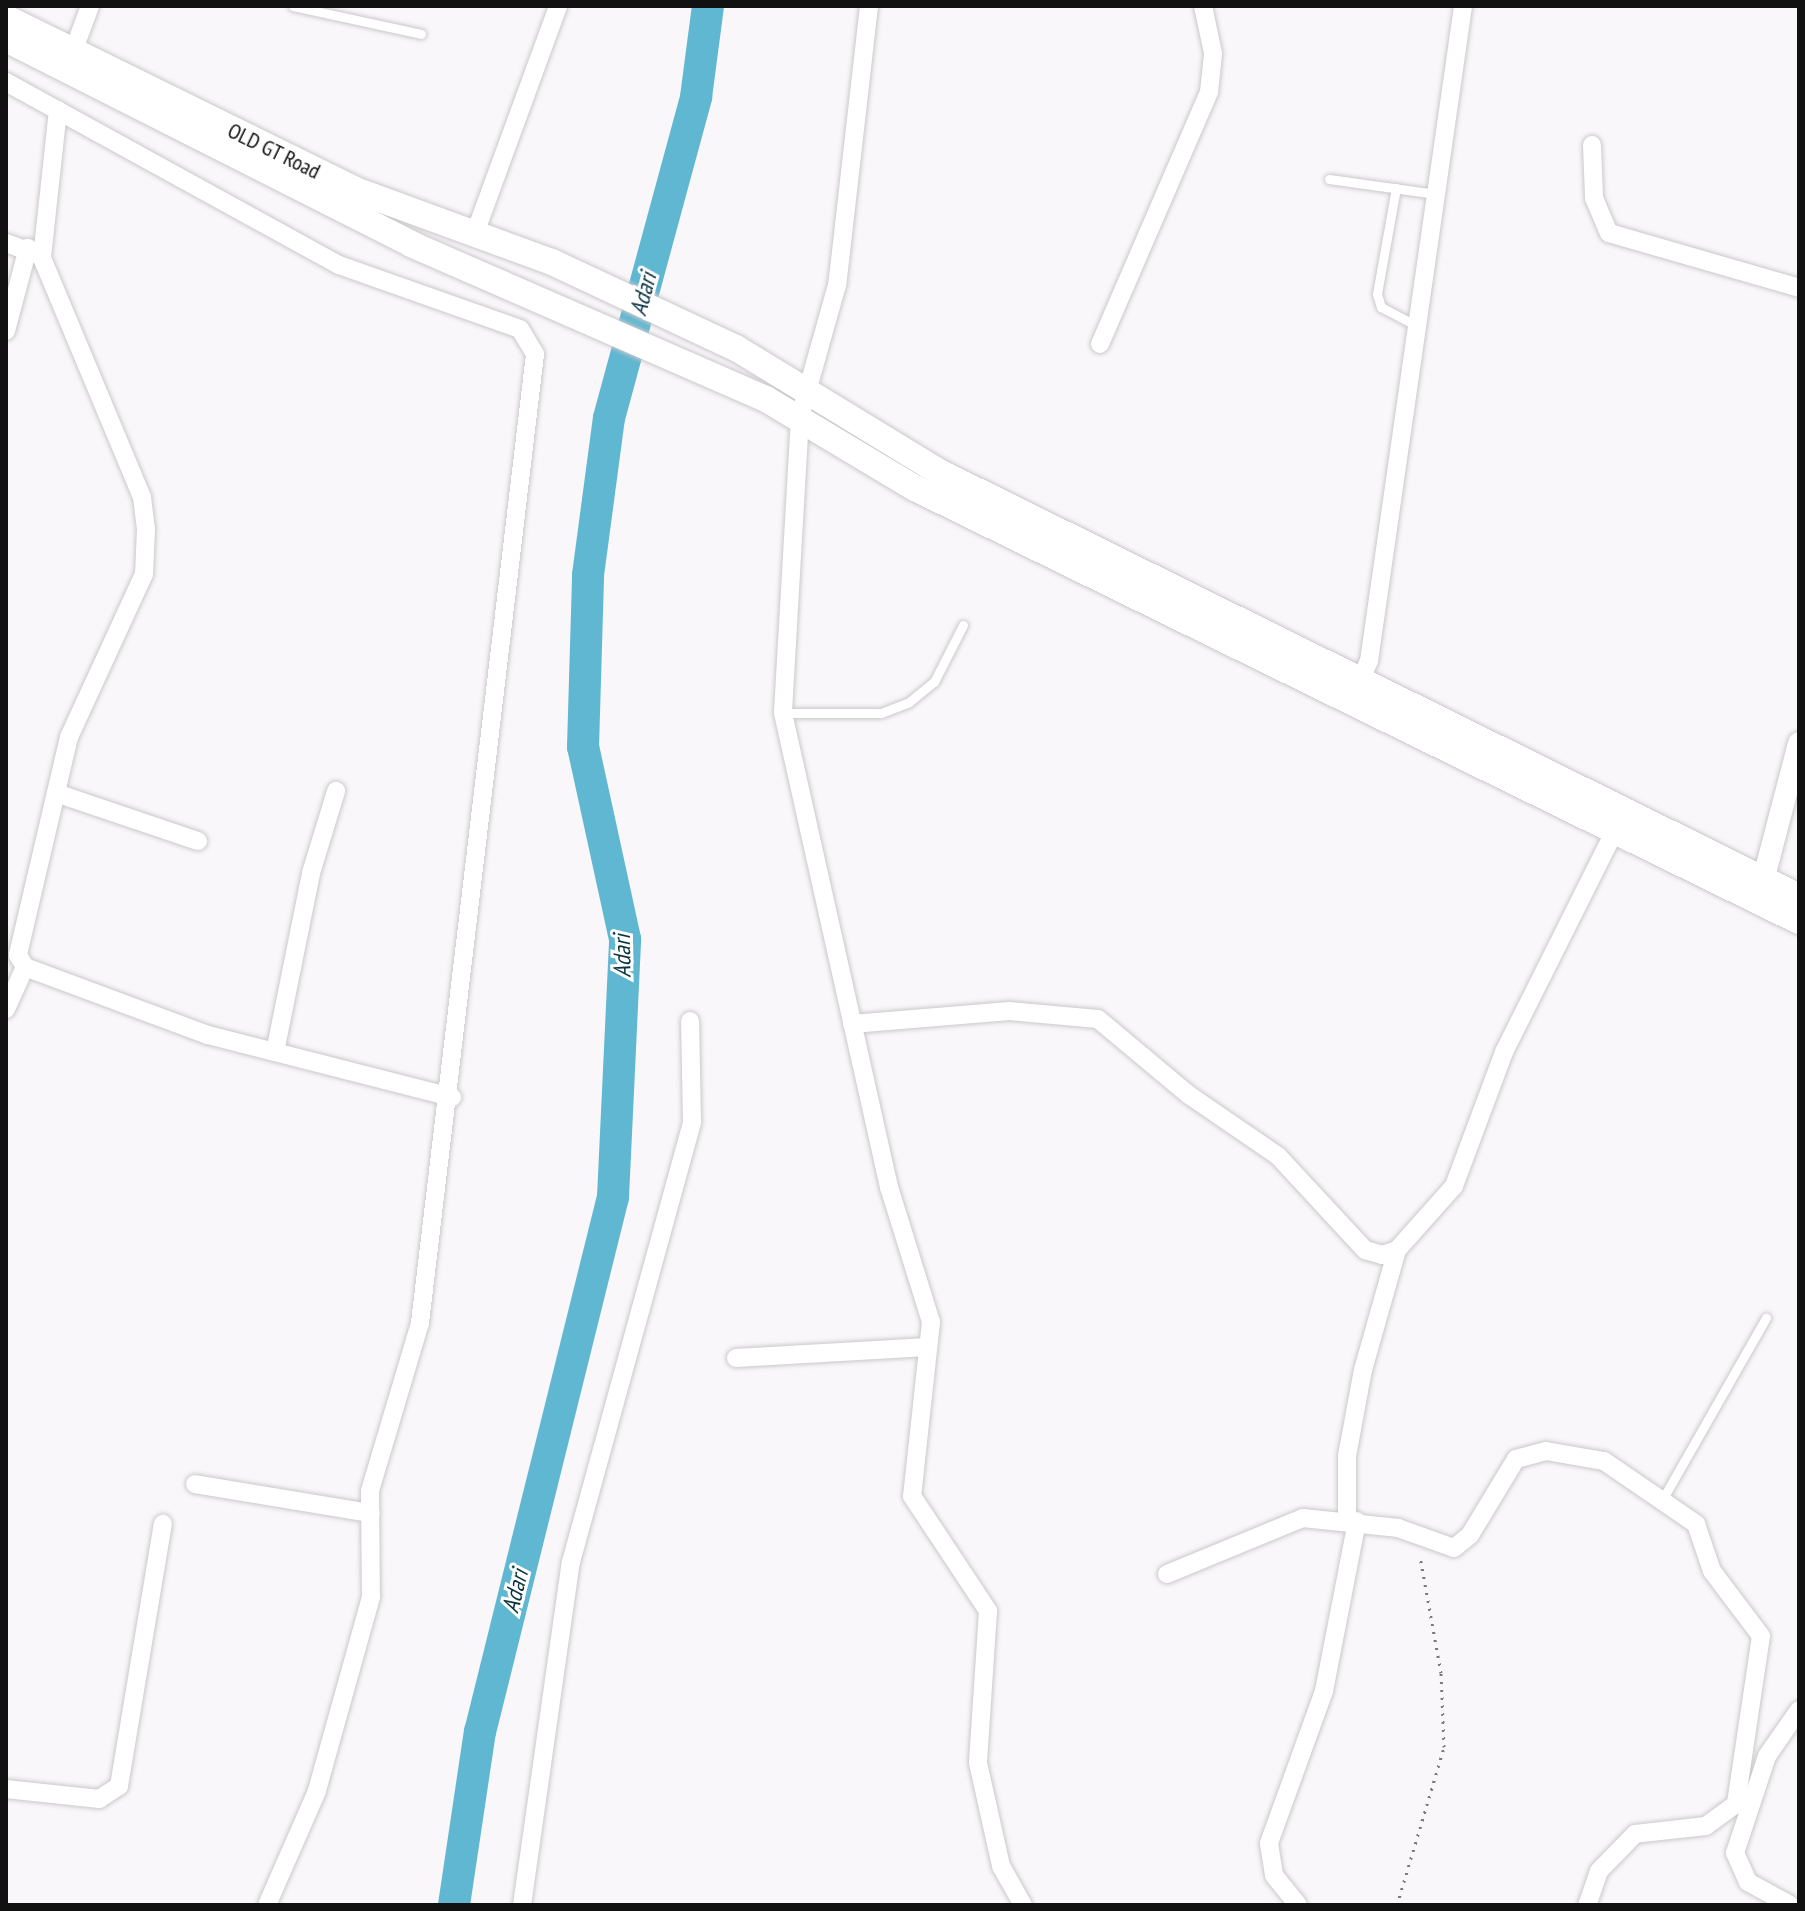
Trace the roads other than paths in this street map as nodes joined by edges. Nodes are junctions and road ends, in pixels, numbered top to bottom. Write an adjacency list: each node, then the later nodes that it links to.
1 (90, 6): 10 (street)
2 (293, 6): 8 (lane)
3 (558, 6): 17 (street)
4 (869, 6): 24 (street)
5 (1203, 6): 23 (street)
6 (1463, 6): 16 (street)
7 (6, 18): 10 (main road, OLD GT Road)
8 (421, 34)
9 (6, 39): 25 (main road, OLD GT Road)
10 (73, 52): 17 (main road, OLD GT Road)
11 (6, 82): 12 (street)
12 (58, 110): 19 (street); 43 (street)
13 (1592, 145): 20 (street)
14 (1329, 179): 15 (lane)
15 (1396, 188): 16 (lane); 21 (lane)
16 (1436, 194): 21 (street)
17 (474, 236): 24 (main road, OLD GT Road)
18 (6, 243): 19 (street)
19 (35, 253): 22 (street); 31 (street)
20 (1799, 288)
21 (1417, 326): 27 (street)
22 (6, 331)
23 (1100, 344)
24 (804, 390): 25 (street); 27 (main road, OLD GT Road)
25 (800, 417): 28 (street); 32 (main road, OLD GT Road)
26 (963, 625): 28 (lane)
27 (1359, 683): 34 (main road, OLD GT Road)
28 (783, 713): 41 (street)
29 (1799, 743): 34 (street)
30 (336, 791): 42 (street)
31 (56, 793): 33 (street); 37 (street)
32 (1615, 830): 34 (main road, OLD GT Road); 44 (street)
33 (198, 841)
34 (1761, 890): 35 (main road); 36 (main road)
35 (1799, 897)
36 (1799, 921)
37 (12, 939): 38 (street)
38 (25, 967): 39 (street); 42 (street)
39 (6, 1009)
40 (690, 1021): 58 (street)
41 (852, 1024): 44 (street); 46 (street)
42 (275, 1052): 43 (street)
43 (452, 1097): 50 (street)
44 (1397, 1250): 51 (street)
45 (1766, 1318): 49 (lane)
46 (928, 1347): 47 (street); 59 (street)
47 (736, 1358)
48 (195, 1484): 50 (street)
49 (1662, 1500): 51 (street); 60 (street)
50 (371, 1513): 57 (street)
51 (1352, 1520): 53 (street); 56 (street)
52 (163, 1524): 55 (street)
53 (1167, 1574)
54 (1799, 1710): 61 (street)
55 (6, 1789)
56 (1296, 1904)
57 (267, 1905)
58 (522, 1905)
59 (1023, 1905)
60 (1587, 1905)
61 (1790, 1905)

